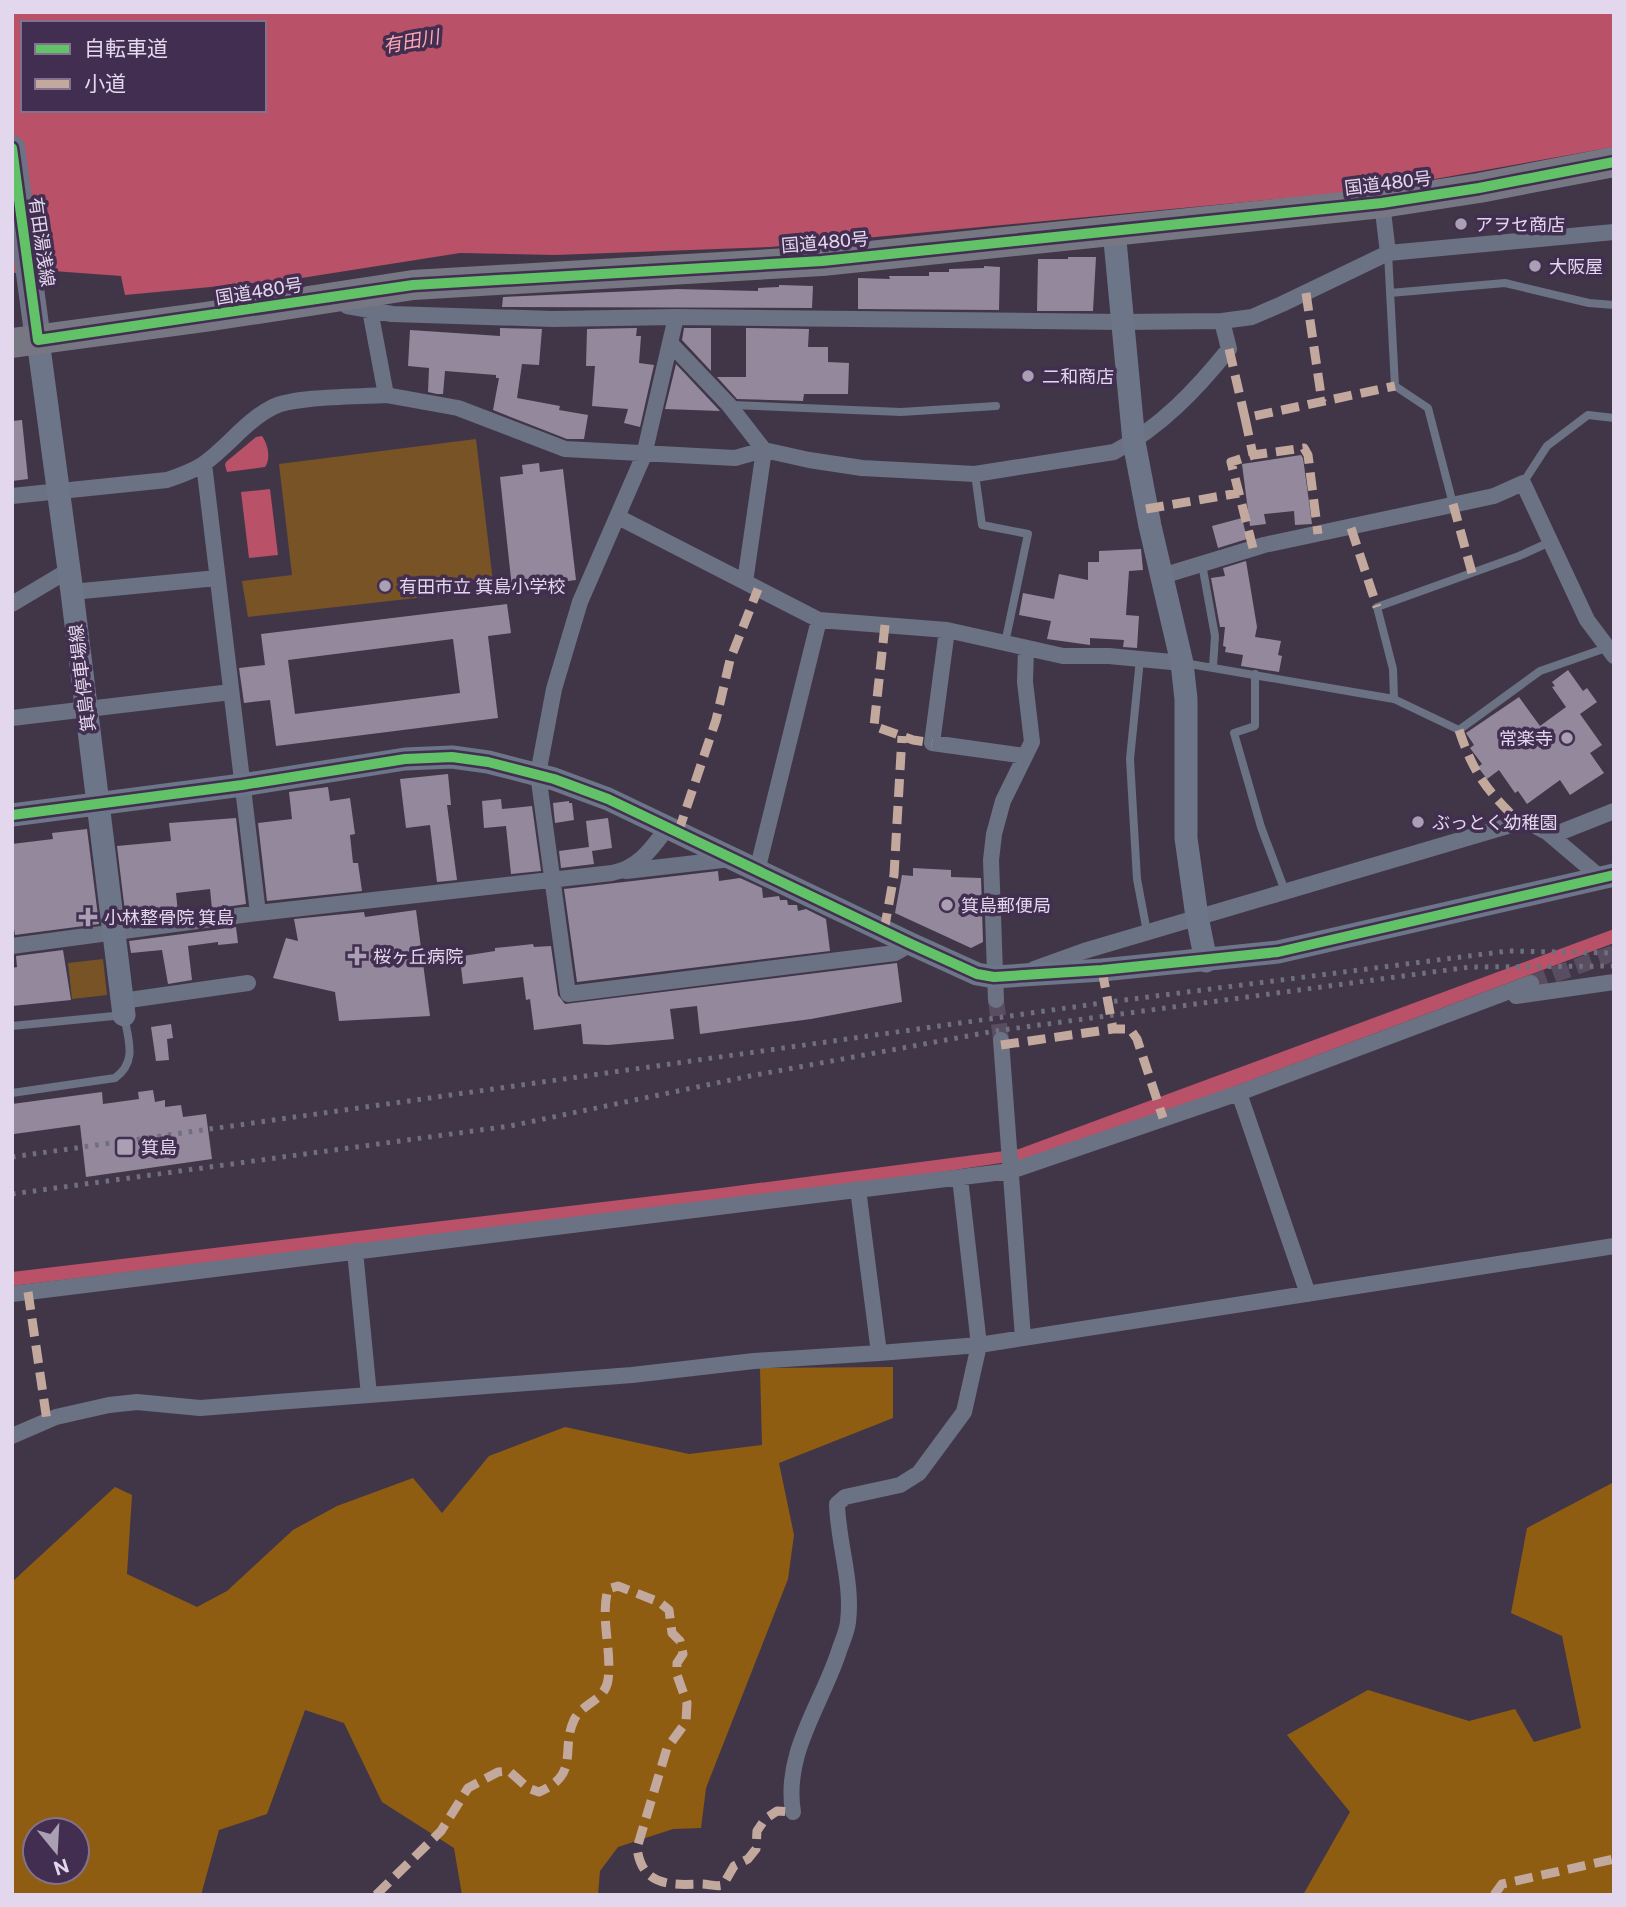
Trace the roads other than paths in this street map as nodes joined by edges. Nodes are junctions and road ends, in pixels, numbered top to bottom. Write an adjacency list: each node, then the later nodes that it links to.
1 (12, 148): 14 (main road, 有田湯浅線)
2 (1614, 162): 3 (highway, 国道480号)
3 (1382, 203): 4 (highway, 国道480号); 6 (street)
4 (1114, 230): 8 (highway, 国道480号); 13 (street)
5 (1614, 232): 6 (street)
6 (1388, 253): 7 (lane); 12 (street)
7 (1390, 293): 9 (lane); 28 (lane)
8 (340, 295): 10 (street); 14 (highway, 国道480号)
9 (1614, 305)
10 (370, 310): 11 (street); 16 (street)
11 (676, 317): 13 (street); 15 (street)
12 (1223, 321): 13 (street); 20 (street)
13 (1121, 323): 20 (street)
14 (25, 342): 26 (street, 箕島停車場線)
15 (670, 344): 17 (street); 22 (street)
16 (386, 395): 22 (street); 23 (street)
17 (729, 405): 18 (lane); 21 (street)
18 (996, 406)
19 (1614, 418): 25 (lane)
20 (1134, 442): 24 (street); 32 (street)
21 (764, 450): 22 (street); 24 (street); 35 (street)
22 (644, 455): 29 (street)
23 (204, 464): 26 (street); 33 (street)
24 (975, 474): 39 (lane)
25 (1523, 483): 28 (street); 30 (street)
26 (58, 491): 27 (street); 34 (street, 箕島停車場線)
27 (12, 496)
28 (1453, 504): 31 (street)
29 (618, 517): 35 (street); 51 (street)
30 (1550, 542): 41 (street); 47 (lane)
31 (1202, 564): 32 (street); 44 (lane)
32 (1162, 576): 43 (street)
33 (217, 578): 34 (street); 46 (street)
34 (70, 581): 36 (street); 48 (street, 箕島停車場線)
35 (745, 582): 37 (street)
36 (12, 604)
37 (819, 620): 38 (street); 59 (street)
38 (947, 630): 39 (street); 50 (street)
39 (1005, 643): 40 (street)
40 (1026, 648): 42 (street); 50 (street)
41 (1610, 652): 47 (lane)
42 (1140, 659): 43 (street); 66 (lane)
43 (1182, 663): 44 (lane); 65 (street)
44 (1213, 667): 45 (lane)
45 (1255, 674): 47 (lane); 63 (lane)
46 (231, 692): 48 (street); 52 (street)
47 (1394, 699)
48 (85, 708): 49 (street); 53 (street, 箕島停車場線)
49 (12, 718)
50 (1025, 756): 74 (street)
51 (538, 774): 52 (street); 56 (street); 62 (street)
52 (242, 785): 53 (street); 64 (street)
53 (97, 805): 55 (street); 67 (street, 箕島停車場線)
54 (1614, 811): 57 (street)
55 (12, 816)
56 (667, 828): 58 (street); 60 (street)
57 (1548, 833): 61 (street); 63 (street)
58 (731, 859): 59 (street); 60 (street)
59 (757, 871): 68 (street)
60 (620, 872): 62 (street)
61 (1607, 877): 70 (street)
62 (552, 882): 64 (street); 68 (street)
63 (1285, 891): 65 (street)
64 (258, 914): 67 (street)
65 (1197, 917): 66 (street); 70 (street)
66 (1147, 932): 74 (street)
67 (114, 934): 69 (street); 76 (street, 箕島停車場線)
68 (911, 944): 74 (street)
69 (12, 946)
70 (1206, 961): 74 (street)
71 (1614, 982): 75 (street)
72 (248, 983): 76 (street)
73 (1531, 983): 75 (street)
74 (1000, 984)
75 (1485, 999): 80 (street)
76 (123, 1008): 77 (lane); 79 (lane)
77 (12, 1026)
78 (1001, 1040): 81 (street)
79 (12, 1093)
80 (1238, 1093): 81 (street); 87 (street)
81 (1011, 1171): 82 (street); 88 (street)
82 (960, 1178): 83 (street); 89 (street)
83 (858, 1188): 85 (street); 90 (street)
84 (1614, 1246): 87 (street)
85 (355, 1251): 86 (street); 91 (street)
86 (12, 1294)
87 (1308, 1294): 88 (street)
88 (1023, 1338): 89 (street)
89 (979, 1345): 90 (street); 93 (street)
90 (879, 1353): 91 (street)
91 (369, 1395): 92 (street)
92 (12, 1436)
93 (793, 1812)

